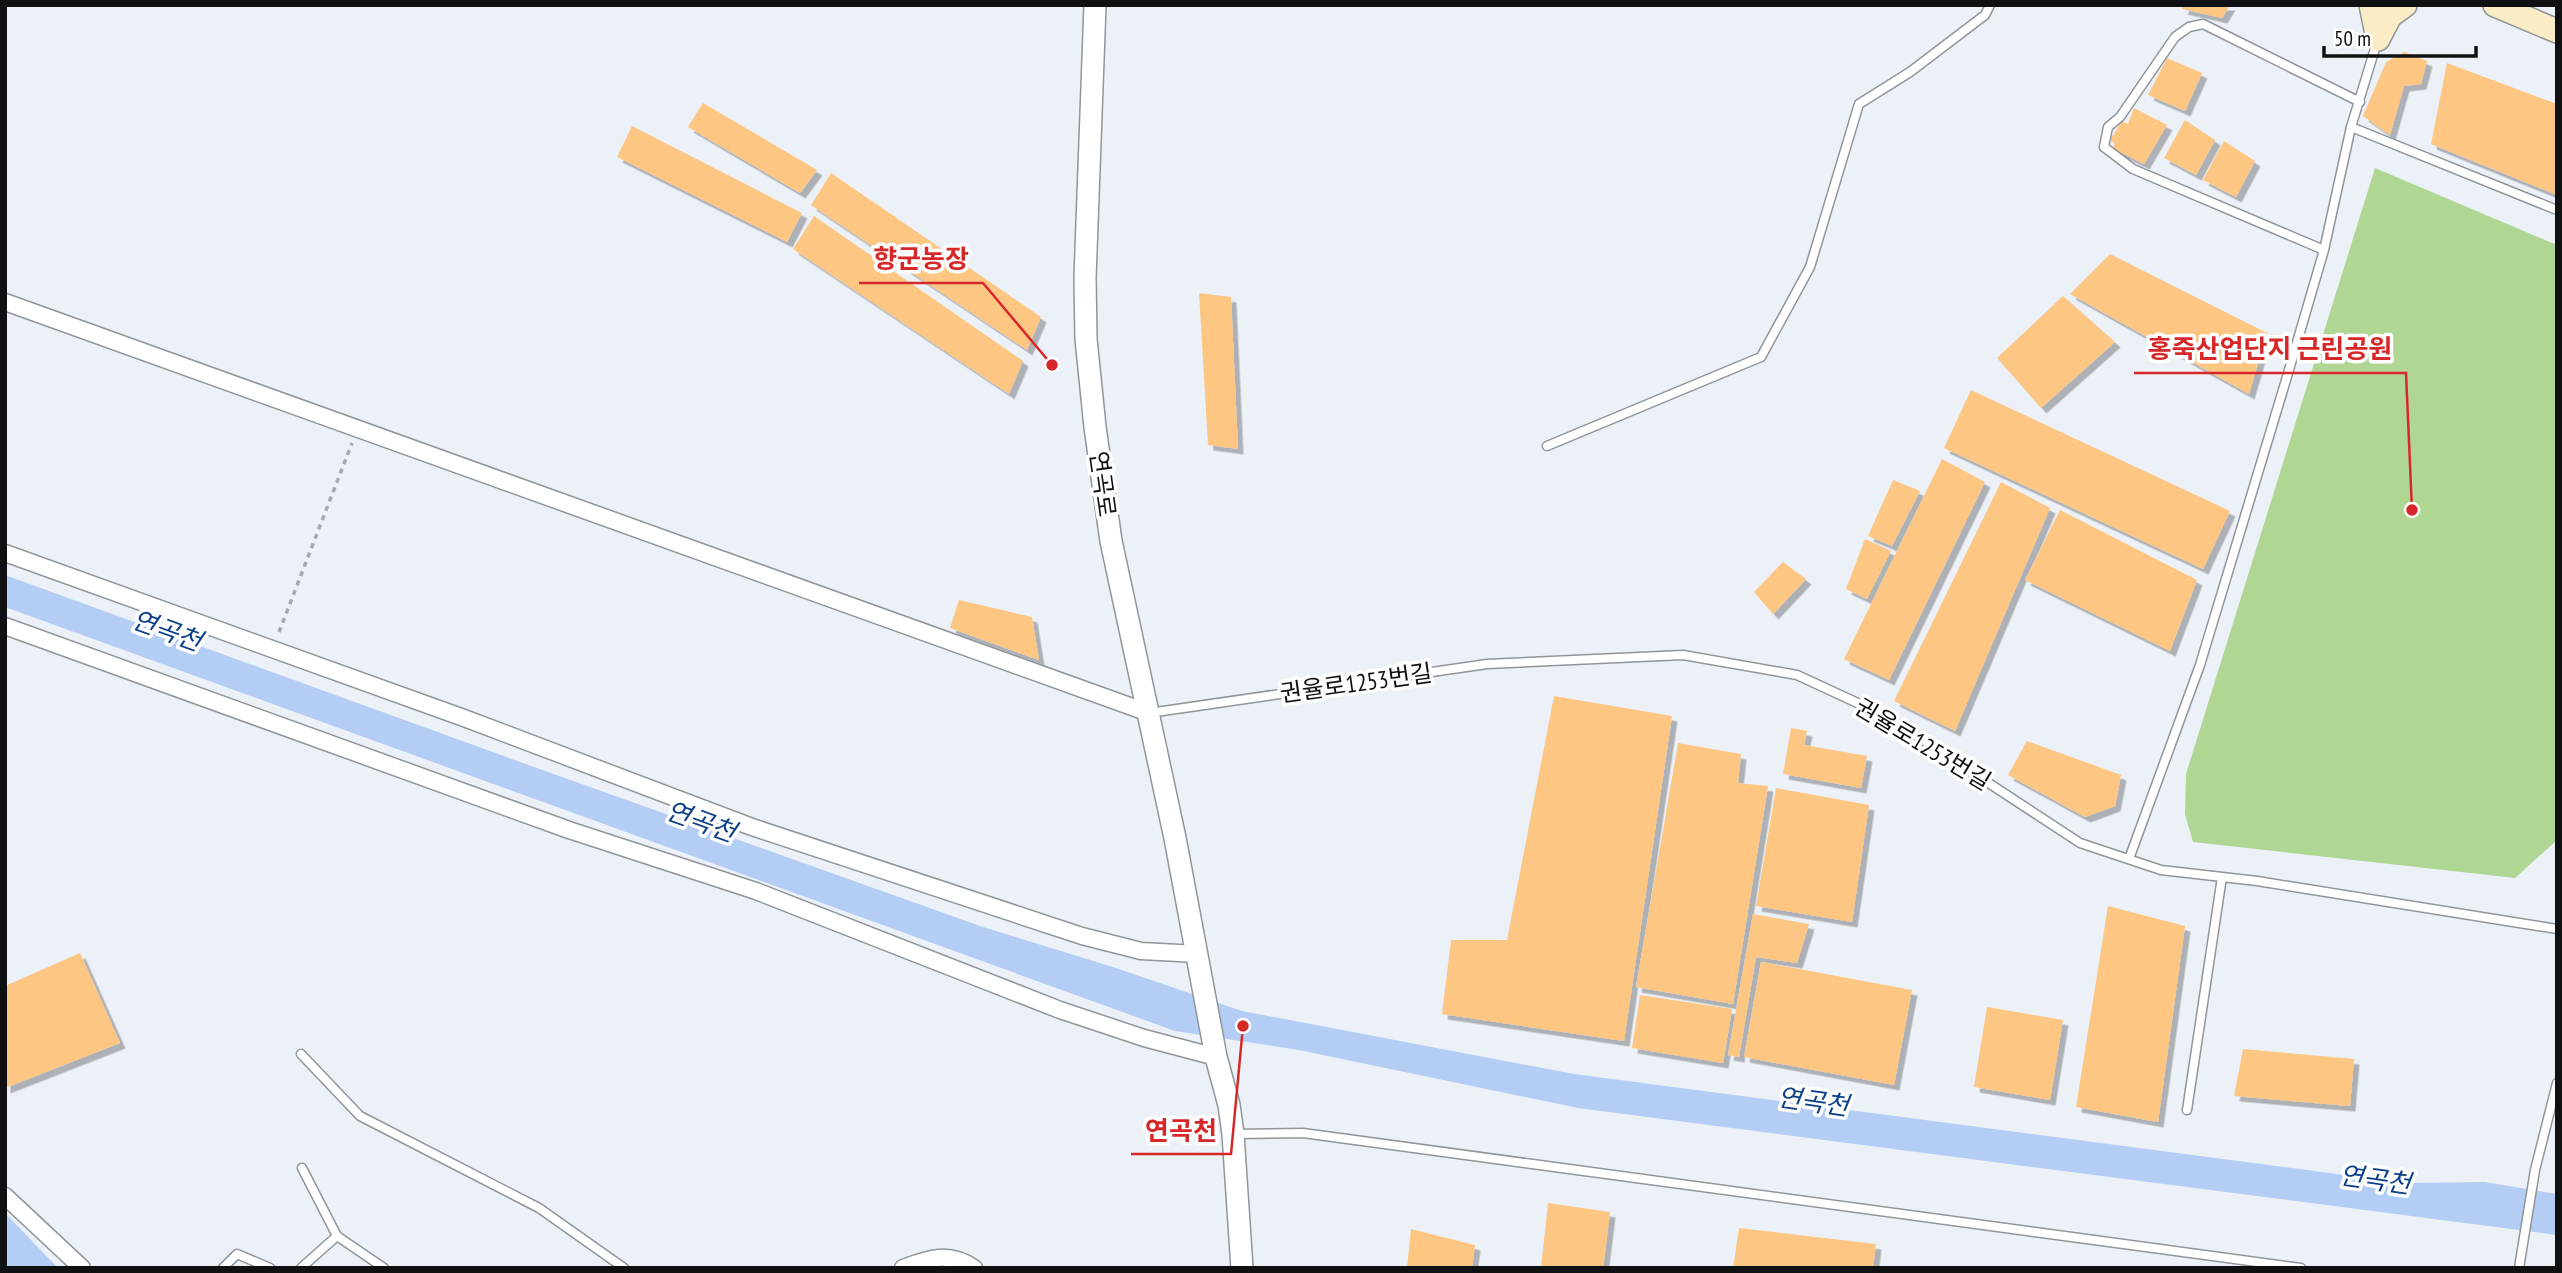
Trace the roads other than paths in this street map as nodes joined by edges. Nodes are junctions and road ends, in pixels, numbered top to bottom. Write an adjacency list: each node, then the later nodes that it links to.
1 (1095, 5): 16 (street, 연곡로)
2 (1990, 5): 13 (lane)
3 (2371, 5): 7 (main road)
4 (2405, 5): 7 (main road)
5 (2495, 5): 6 (main road)
6 (2557, 30)
7 (2378, 39): 8 (lane)
8 (2360, 103): 9 (lane); 11 (lane)
9 (2351, 127): 10 (lane); 11 (lane)
10 (2557, 210)
11 (2323, 250): 17 (lane)
12 (5, 302): 16 (street)
13 (1547, 446)
14 (5, 554): 20 (street)
15 (5, 626): 22 (street)
16 (1149, 713): 17 (lane, 권율로1253번길); 20 (street, 연곡로)
17 (2129, 859): 18 (lane, 권율로1253번길)
18 (2222, 877): 19 (lane, 권율로1253번길); 24 (lane)
19 (2557, 929)
20 (1198, 954): 22 (street, 연곡로)
21 (301, 1054): 34 (lane)
22 (1216, 1058): 25 (street)
23 (2557, 1083): 39 (lane)
24 (2187, 1110)
25 (1233, 1134): 37 (street); 38 (lane)
26 (302, 1168): 28 (lane)
27 (5, 1196): 29 (street)
28 (337, 1236): 32 (lane); 33 (lane)
29 (82, 1268)
30 (223, 1268): 31 (lane)
31 (270, 1268)
32 (301, 1268)
33 (384, 1268)
34 (624, 1268)
35 (903, 1268): 36 (street)
36 (974, 1268)
37 (1242, 1268)
38 (2301, 1268)
39 (2519, 1268)

